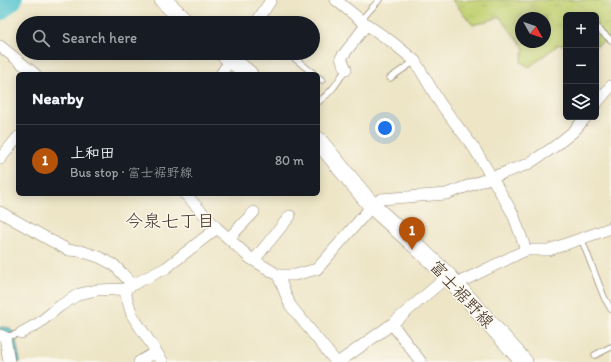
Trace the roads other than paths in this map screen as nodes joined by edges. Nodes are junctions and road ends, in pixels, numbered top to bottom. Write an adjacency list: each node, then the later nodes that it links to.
1 (163, 0): 5 (main road)
2 (271, 0): 6 (street)
3 (336, 0): 7 (street)
4 (379, 0): 7 (lane)
5 (180, 16)
6 (261, 16)
7 (364, 22): 16 (street); 17 (street)
8 (599, 29): 9 (lane)
9 (611, 40)
10 (0, 46): 11 (street)
11 (16, 59)
12 (18, 60): 18 (street)
13 (228, 60): 19 (street)
14 (235, 60): 20 (main road)
15 (297, 60): 21 (lane)
16 (415, 61): 22 (lane); 30 (street)
17 (346, 69): 24 (lane)
18 (32, 72)
19 (222, 72)
20 (247, 72)
21 (312, 72)
22 (390, 78)
23 (609, 93): 25 (street)
24 (320, 100)
25 (599, 101)
26 (583, 120): 30 (street)
27 (16, 139): 29 (street)
28 (320, 142): 32 (main road, 富士裾野線)
29 (0, 159)
30 (491, 176): 32 (street); 40 (street)
31 (190, 196): 36 (street)
32 (372, 206): 42 (street); 43 (main road, 富士裾野線)
33 (0, 212): 44 (street)
34 (254, 212): 38 (street)
35 (290, 216): 41 (street)
36 (217, 228): 38 (street); 44 (street)
37 (611, 228): 39 (street)
38 (229, 238): 41 (street)
39 (581, 238): 40 (street); 45 (lane)
40 (526, 250): 43 (street)
41 (254, 260): 42 (street)
42 (278, 275): 55 (street)
43 (452, 280): 46 (street); 58 (main road, 富士裾野線)
44 (128, 287): 47 (street); 50 (street)
45 (611, 309)
46 (392, 324): 56 (street); 57 (street)
47 (21, 333): 48 (lane)
48 (2, 336): 52 (street)
49 (611, 347): 51 (lane)
50 (156, 352): 53 (street); 54 (street)
51 (595, 355)
52 (9, 362)
53 (139, 362)
54 (163, 362)
55 (336, 362)
56 (339, 362)
57 (421, 362)
58 (524, 362)

